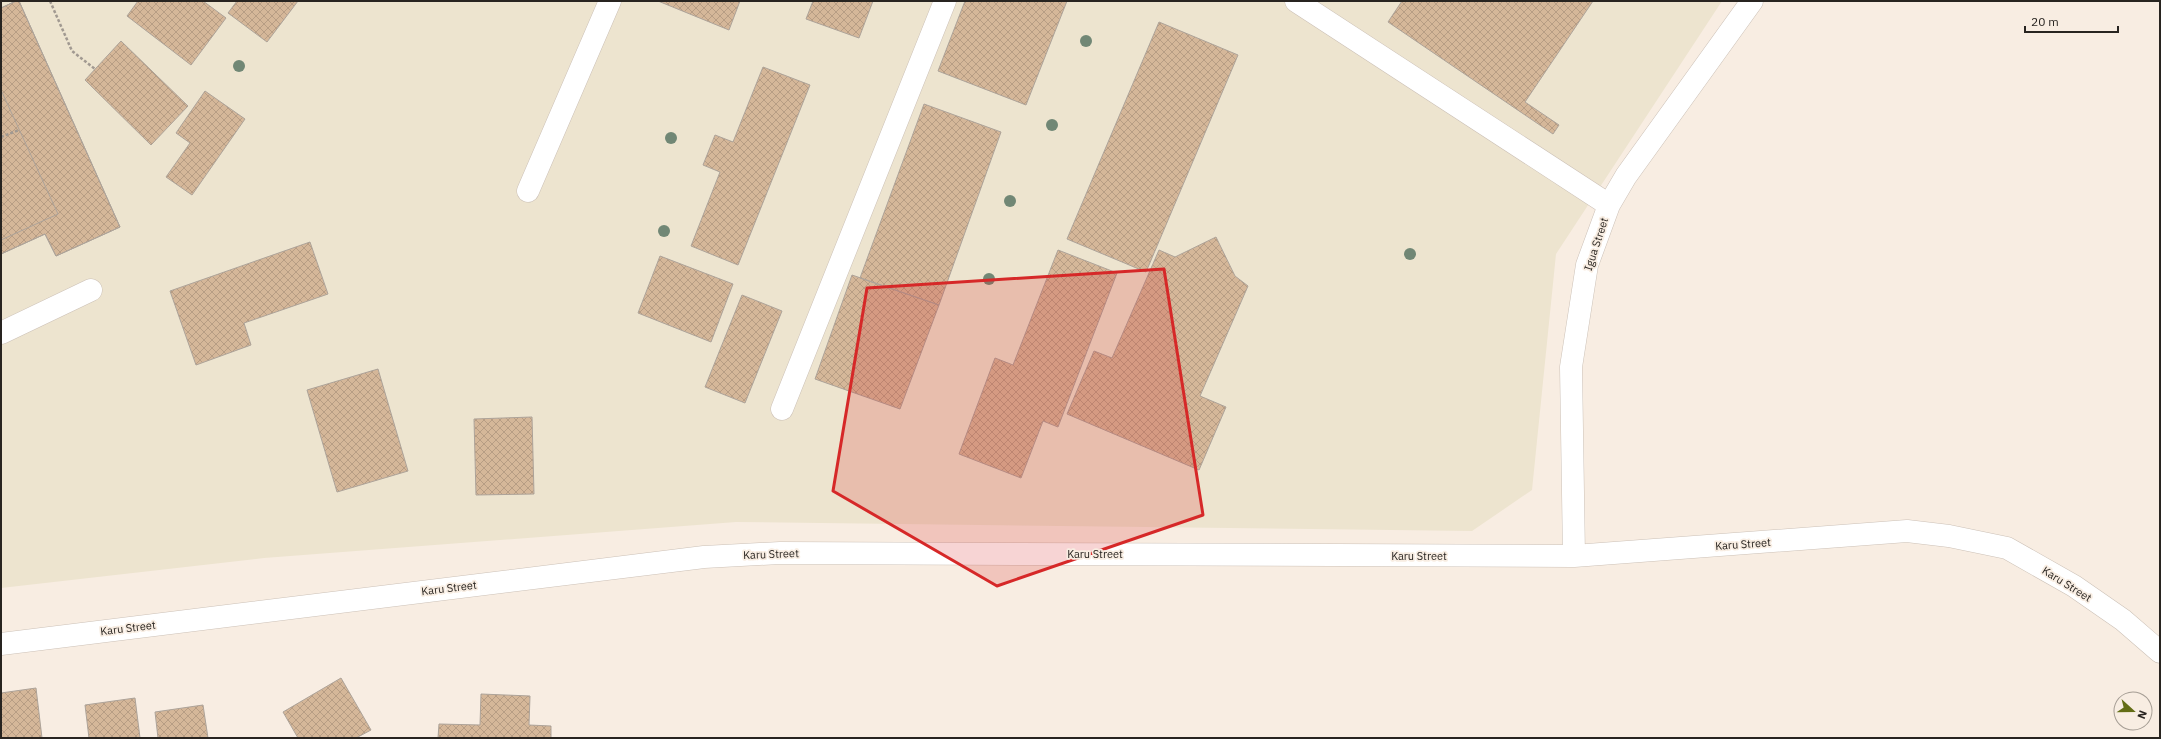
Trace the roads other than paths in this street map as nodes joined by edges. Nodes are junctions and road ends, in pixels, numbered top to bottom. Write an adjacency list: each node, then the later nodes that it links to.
1 (610, 1): 5 (street)
2 (945, 1): 9 (street)
3 (1296, 1): 6 (street)
4 (1752, 1): 6 (street, Igua Street)
5 (528, 191)
6 (1609, 206): 10 (street, Igua Street)
7 (91, 290): 8 (street)
8 (1, 333)
9 (782, 409)
10 (1574, 556): 11 (street, Karu Street); 12 (street, Karu Street)
11 (1, 644)
12 (2160, 652)

